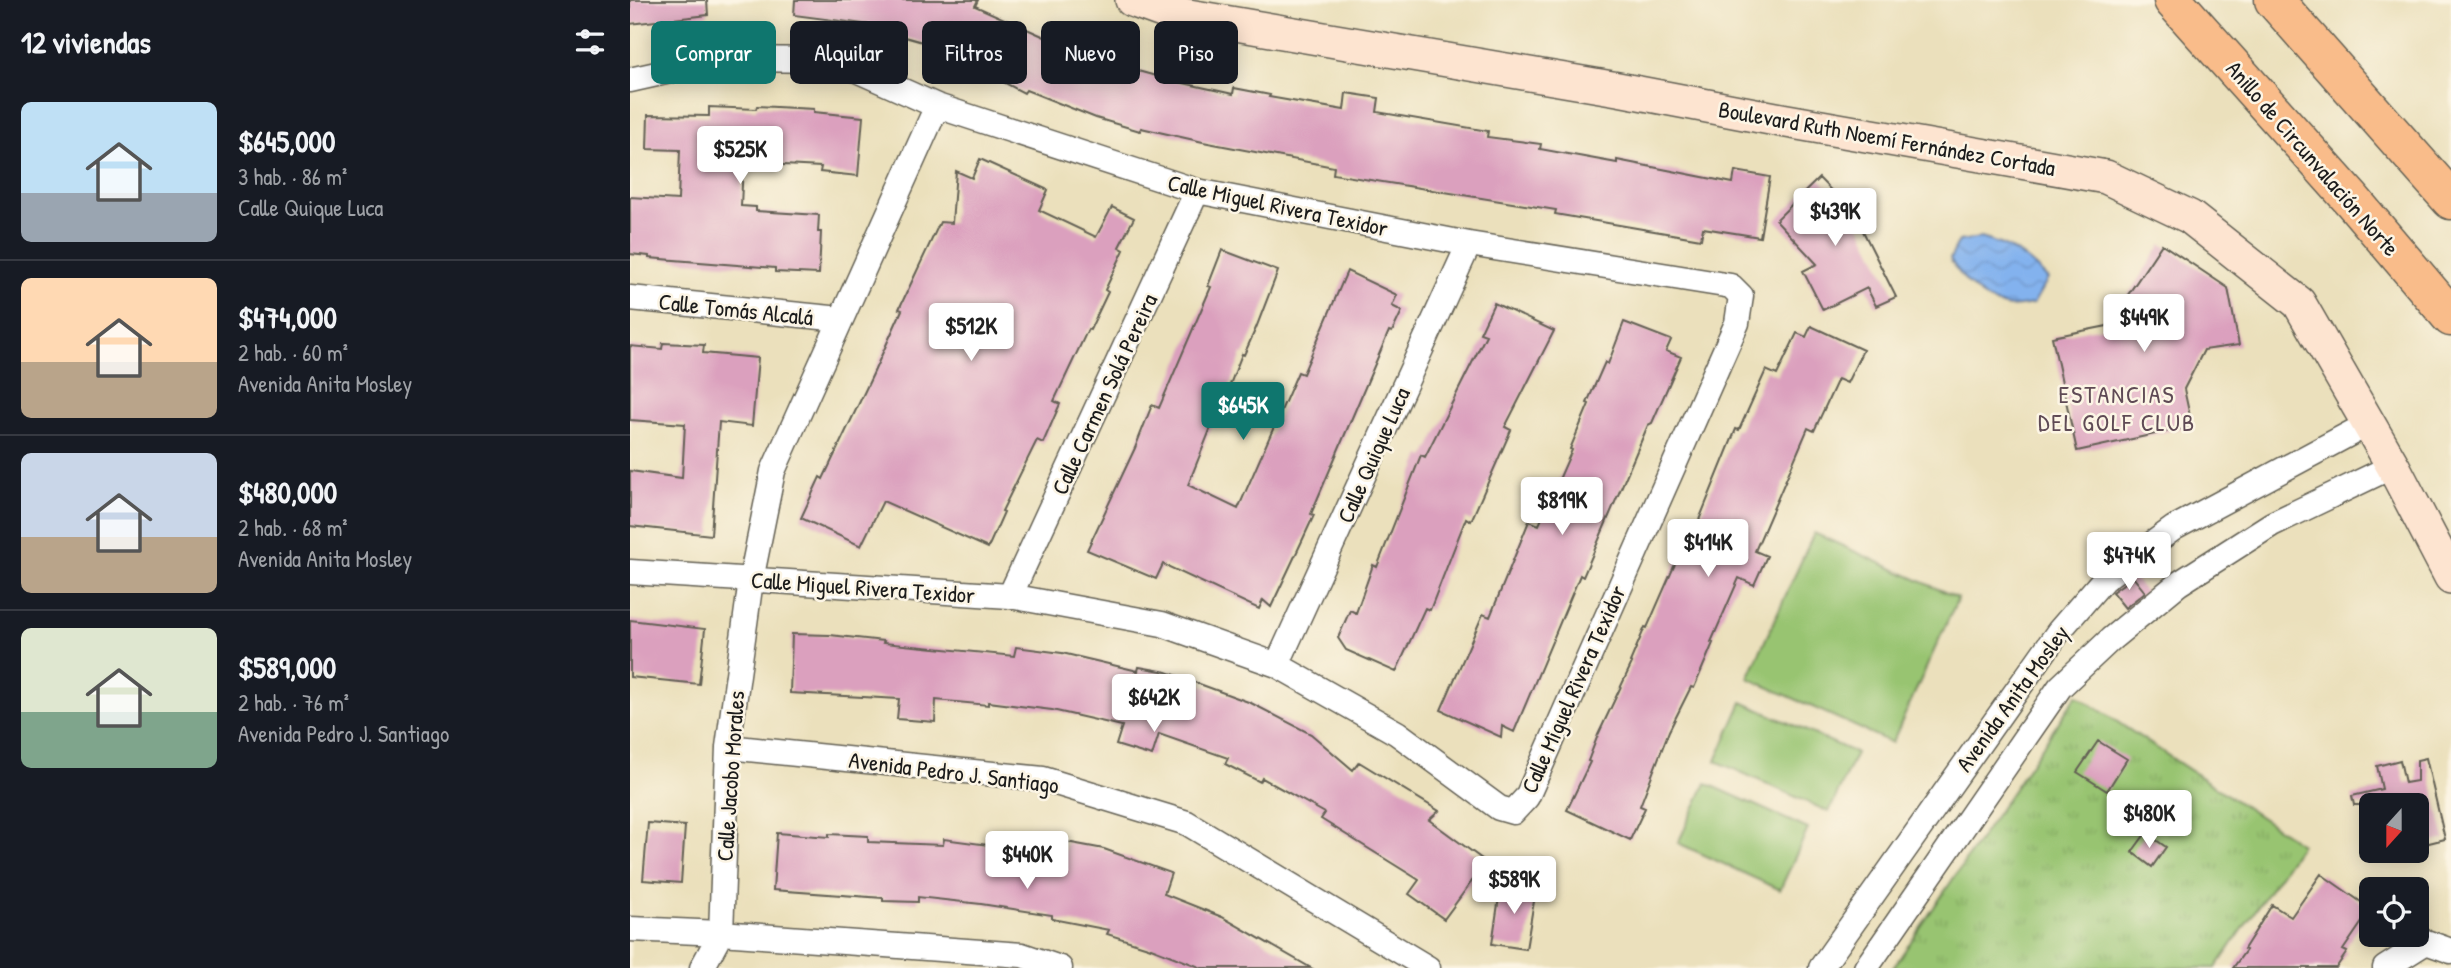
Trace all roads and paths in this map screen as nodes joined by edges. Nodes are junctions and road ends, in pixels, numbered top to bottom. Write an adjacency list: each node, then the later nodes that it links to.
1 (1132, 0): 12 (street, Boulevard Ruth Noemí Fernández Cortada)
2 (2173, 0): 10 (highway, Anillo de Circunvalación Norte)
3 (2274, 0): 7 (highway)
4 (630, 80): 5 (street, Calle Miguel Rivera Texidor)
5 (937, 106): 6 (street, Calle Miguel Rivera Texidor); 11 (street, Calle Jacobo Morales)
6 (1197, 191): 8 (street, Calle Miguel Rivera Texidor); 17 (street, Calle Carmen Solá Pereira)
7 (2451, 200)
8 (1469, 244): 18 (street, Calle Quique Luca); 18 (street, Calle Miguel Rivera Texidor)
9 (630, 298): 11 (street, Calle Tomás Alcalá)
10 (2451, 317)
11 (841, 319): 16 (street, Calle Jacobo Morales)
12 (2368, 424): 13 (street, Boulevard Ruth Noemí Fernández Cortada); 27 (street, Avenida Anita Mosley)
13 (2393, 466): 15 (street, Boulevard Ruth Noemí Fernández Cortada); 28 (street, Avenida Anita Mosley)
14 (630, 572): 16 (street, Calle Miguel Rivera Texidor)
15 (2451, 577)
16 (751, 580): 17 (street, Calle Miguel Rivera Texidor); 19 (street, Calle Jacobo Morales)
17 (1010, 596): 18 (street, Calle Miguel Rivera Texidor)
18 (1277, 665)
19 (728, 747): 21 (street, Calle Jacobo Morales); 26 (street, Avenida Pedro J. Santiago)
20 (630, 929): 21 (street)
21 (721, 933): 23 (street); 24 (street, Calle Jacobo Morales)
22 (2451, 951): 29 (street)
23 (1019, 962): 25 (street)
24 (702, 968)
25 (1060, 968)
26 (1428, 968)
27 (1821, 968)
28 (1866, 968)
29 (2385, 968)

